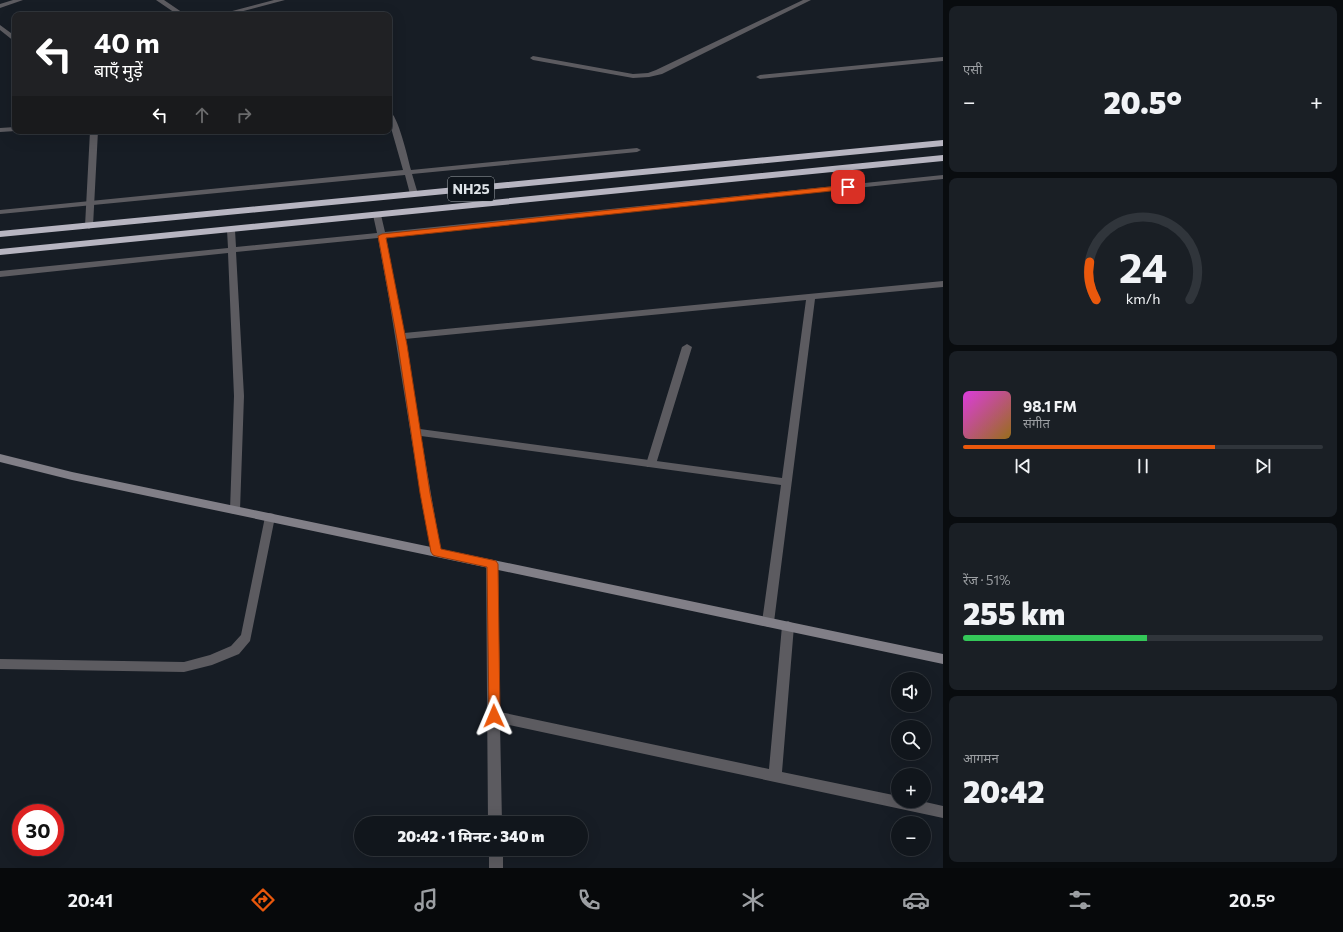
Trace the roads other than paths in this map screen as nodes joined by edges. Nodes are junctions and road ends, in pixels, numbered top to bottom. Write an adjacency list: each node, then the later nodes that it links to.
1 (20, 0): 5 (street)
2 (159, 0): 6 (street)
3 (282, 0): 7 (street)
4 (808, 0): 10 (street)
5 (0, 6)
6 (176, 12)
7 (232, 12)
8 (0, 27): 9 (street)
9 (12, 37)
10 (533, 58)
11 (943, 59): 12 (street)
12 (760, 77)
13 (392, 120): 20 (street)
14 (12, 128): 15 (street)
15 (0, 130)
16 (94, 134): 23 (street)
17 (943, 143): 22 (highway, NH25)
18 (637, 150): 20 (street)
19 (943, 158): 25 (highway, NH25)
20 (408, 173): 22 (street); 23 (street)
21 (943, 177): 29 (street)
22 (414, 194): 26 (highway, NH25)
23 (90, 203): 24 (street); 26 (street)
24 (0, 212)
25 (377, 215): 27 (highway, NH25); 29 (street)
26 (89, 226): 28 (highway, NH25)
27 (231, 230): 30 (street); 31 (highway, NH25)
28 (0, 234)
29 (382, 236): 30 (street); 35 (street)
30 (233, 251): 32 (street); 41 (street)
31 (0, 252)
32 (0, 274)
33 (943, 284): 34 (street)
34 (811, 296): 35 (street); 40 (street)
35 (401, 336): 37 (street)
36 (687, 347): 39 (street)
37 (416, 432): 39 (street); 43 (street)
38 (0, 458): 41 (street)
39 (651, 464): 40 (street)
40 (786, 482): 45 (street)
41 (235, 510): 42 (street)
42 (270, 517): 43 (street); 48 (street)
43 (436, 552): 44 (street)
44 (492, 564): 45 (street); 49 (street)
45 (768, 622): 46 (street)
46 (788, 626): 47 (street); 50 (street)
47 (943, 659)
48 (0, 664)
49 (494, 716): 50 (street); 52 (street)
50 (775, 776): 51 (street)
51 (943, 812)
52 (495, 816)
53 (496, 856): 54 (street)
54 (496, 868)

